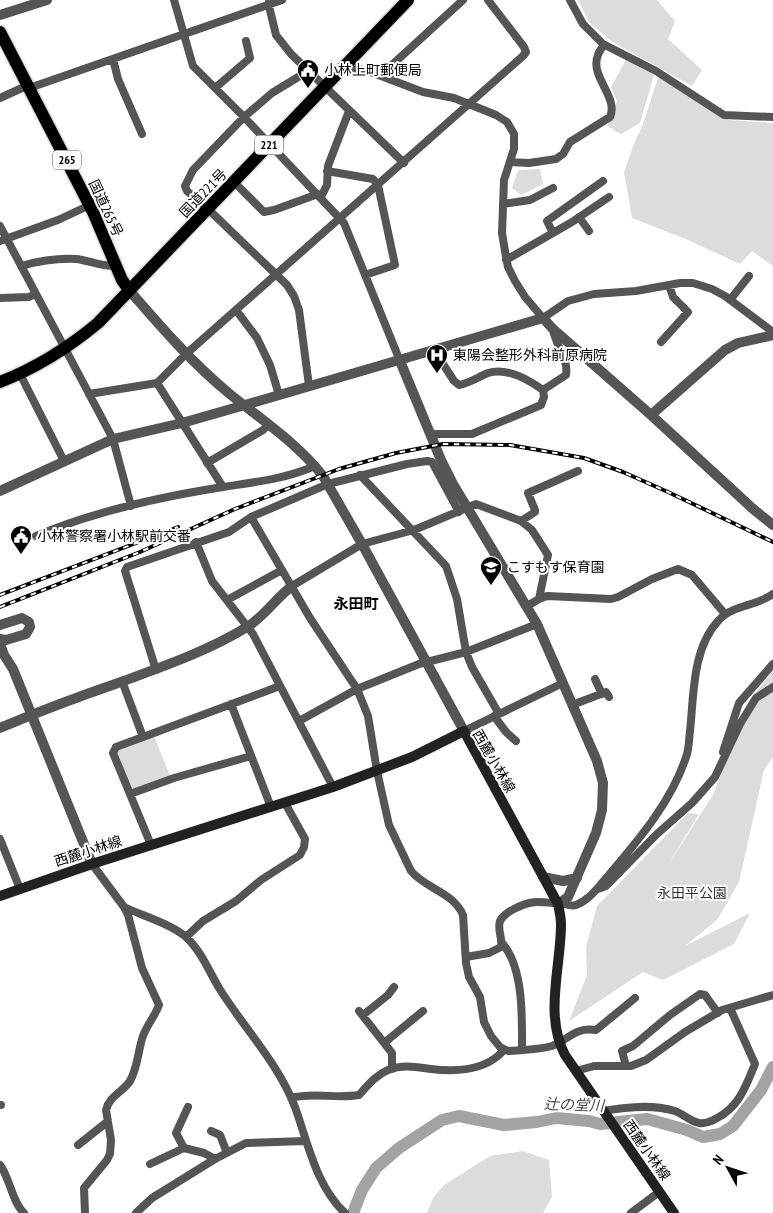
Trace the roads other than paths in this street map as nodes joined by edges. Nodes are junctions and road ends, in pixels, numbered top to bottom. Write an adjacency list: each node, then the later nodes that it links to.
1 (47, 0): 9 (street)
2 (174, 0): 11 (street)
3 (282, 0): 8 (street)
4 (408, 0): 15 (highway, 国道221号 / 221)
5 (463, 0): 17 (street)
6 (488, 0): 22 (street)
7 (570, 0): 13 (street)
8 (269, 3): 11 (street); 16 (street)
9 (0, 15)
10 (0, 32): 18 (highway, 国道265号 / 265)
11 (184, 33): 14 (street); 20 (street)
12 (246, 41): 20 (street)
13 (604, 45): 25 (street); 28 (street)
14 (113, 59): 18 (street); 26 (street)
15 (344, 66): 17 (street); 19 (highway, 国道221号 / 221)
16 (308, 71): 19 (street); 24 (street)
17 (381, 75): 22 (street)
18 (28, 86): 21 (street); 38 (highway, 国道265号 / 265)
19 (325, 87): 23 (street); 27 (highway, 国道221号 / 221)
20 (215, 88): 24 (street)
21 (0, 98)
22 (470, 104): 28 (street); 29 (street)
23 (349, 111): 29 (street); 30 (street)
24 (244, 117): 27 (street); 39 (street)
25 (773, 117)
26 (142, 134)
27 (269, 145): 32 (highway, 国道221号 / 221); 35 (street)
28 (510, 162): 37 (street)
29 (404, 163): 33 (street)
30 (327, 171): 33 (street); 35 (street)
31 (603, 181): 44 (street)
32 (234, 182): 35 (street); 39 (highway, 国道221号 / 221)
33 (378, 186): 41 (street); 50 (street)
34 (553, 188): 37 (street)
35 (319, 196): 41 (street)
36 (608, 197): 40 (street)
37 (504, 204): 46 (street)
38 (90, 205): 45 (street); 47 (highway, 国道265号 / 265)
39 (208, 209): 49 (street); 53 (highway, 国道221号 / 221)
40 (579, 217): 43 (street); 44 (street)
41 (340, 218): 49 (street); 50 (street)
42 (0, 226): 45 (street)
43 (589, 231)
44 (553, 233): 46 (street)
45 (3, 240): 48 (street)
46 (506, 260): 58 (street)
47 (115, 265): 48 (street); 53 (highway, 国道265号 / 265)
48 (21, 266): 54 (street)
49 (276, 275): 57 (street); 71 (street)
50 (365, 275): 66 (street)
51 (749, 276): 56 (street)
52 (669, 285): 56 (street); 58 (street); 61 (street)
53 (129, 290): 62 (highway, 国道221号 / 221); 65 (street)
54 (36, 294): 55 (street); 62 (street)
55 (0, 298)
56 (730, 300): 60 (street)
57 (236, 310): 65 (street); 74 (street)
58 (543, 318): 59 (street); 63 (street)
59 (553, 329): 64 (street); 67 (street)
60 (773, 333): 76 (street)
61 (661, 342)
62 (65, 348): 68 (highway, 国道221号 / 221); 73 (street)
63 (434, 350): 66 (street); 72 (street)
64 (577, 350): 67 (street); 76 (street)
65 (186, 354): 70 (street); 75 (street)
66 (400, 360): 71 (street); 79 (street)
67 (564, 362): 72 (street)
68 (20, 374): 69 (highway, 国道221号 / 221); 81 (street)
69 (0, 382)
70 (157, 383): 73 (street); 77 (street)
71 (308, 386): 74 (street)
72 (543, 390): 79 (street)
73 (89, 394): 80 (street)
74 (279, 395): 75 (street)
75 (245, 406): 77 (street); 78 (street)
76 (651, 415): 93 (street)
77 (182, 423): 80 (street); 82 (street)
78 (268, 425): 82 (street); 83 (street)
79 (431, 434): 90 (street)
80 (113, 439): 81 (street); 89 (street)
81 (64, 461): 88 (street)
82 (208, 463): 87 (street)
83 (315, 466): 86 (street); 87 (street)
84 (578, 471): 92 (street)
85 (360, 475): 86 (street); 90 (street); 94 (street)
86 (328, 484): 91 (street); 97 (street)
87 (223, 487): 89 (street)
88 (0, 491)
89 (131, 506): 95 (street)
90 (463, 510): 92 (street); 94 (street); 103 (street)
91 (251, 517): 96 (street); 98 (street)
92 (521, 521): 101 (street)
93 (773, 525)
94 (414, 530): 97 (street); 111 (street)
95 (36, 536)
96 (196, 542): 102 (street); 115 (street)
97 (362, 544): 99 (street); 112 (street)
98 (282, 570): 99 (street); 102 (street)
99 (292, 586): 107 (street); 121 (street)
100 (773, 594): 104 (street)
101 (539, 599): 103 (street); 104 (street)
102 (227, 600): 107 (street)
103 (527, 606): 105 (street)
104 (725, 614): 144 (street)
105 (537, 624): 111 (street); 118 (street)
106 (0, 625): 108 (street)
107 (247, 627): 115 (street); 119 (street)
108 (16, 637): 109 (street); 114 (street)
109 (0, 639)
110 (0, 644): 114 (street)
111 (466, 652): 112 (street); 125 (street)
112 (426, 662): 121 (street); 128 (street)
113 (773, 664): 133 (street)
114 (13, 669): 124 (street)
115 (156, 670): 117 (street)
116 (595, 678): 123 (street)
117 (122, 681): 124 (street); 129 (street)
118 (563, 682): 123 (street); 125 (street)
119 (280, 686): 122 (street); 126 (street)
120 (773, 687): 133 (street)
121 (357, 689): 126 (street); 132 (street)
122 (231, 704): 129 (street); 131 (street)
123 (572, 705): 142 (street)
124 (30, 715): 127 (street); 140 (street)
125 (496, 715): 128 (street); 130 (street)
126 (299, 721): 134 (street)
127 (0, 728)
128 (464, 731): 132 (main road, 西麓小林線); 141 (main road, 西麓小林線)
129 (143, 737): 135 (street)
130 (516, 741)
131 (251, 756): 135 (street); 137 (street)
132 (377, 772): 134 (main road, 西麓小林線); 150 (street)
133 (715, 778): 144 (street)
134 (333, 787): 136 (main road, 西麓小林線)
135 (130, 794): 139 (street)
136 (285, 802): 137 (main road, 西麓小林線); 148 (street)
137 (271, 807): 139 (main road, 西麓小林線)
138 (0, 840): 143 (street)
139 (151, 845): 140 (main road, 西麓小林線)
140 (92, 864): 143 (main road, 西麓小林線); 147 (street)
141 (543, 877): 142 (street); 146 (main road, 西麓小林線)
142 (577, 878): 146 (street)
143 (20, 889): 145 (main road, 西麓小林線)
144 (596, 890): 146 (street)
145 (0, 896)
146 (558, 904): 149 (street); 157 (main road, 西麓小林線)
147 (124, 907): 148 (street); 167 (street)
148 (186, 937): 164 (street)
149 (502, 943): 150 (street); 160 (street)
150 (466, 957): 159 (street)
151 (394, 987): 158 (street)
152 (773, 995): 154 (street)
153 (635, 998): 157 (street)
154 (730, 1008): 156 (street); 166 (street)
155 (423, 1011): 158 (street)
156 (718, 1013): 161 (street); 161 (street)
157 (558, 1042): 160 (street); 163 (main road, 西麓小林線)
158 (384, 1043): 162 (street)
159 (504, 1050): 160 (street); 162 (street)
160 (522, 1050)
161 (626, 1066): 163 (street)
162 (392, 1069): 164 (street)
163 (576, 1071): 166 (main road, 西麓小林線)
164 (291, 1098): 169 (street)
165 (188, 1107): 171 (street)
166 (603, 1111): 176 (main road, 西麓小林線)
167 (107, 1122): 170 (street); 178 (street)
168 (211, 1131): 172 (street)
169 (306, 1141): 172 (street); 180 (street)
170 (78, 1145)
171 (184, 1148): 173 (street); 174 (street)
172 (227, 1153): 173 (street)
173 (215, 1160): 179 (street)
174 (150, 1164)
175 (0, 1166): 177 (street)
176 (659, 1192): 181 (street); 182 (main road, 西麓小林線)
177 (24, 1213)
178 (85, 1213)
179 (136, 1213)
180 (345, 1213)
181 (631, 1213)
182 (674, 1213)

